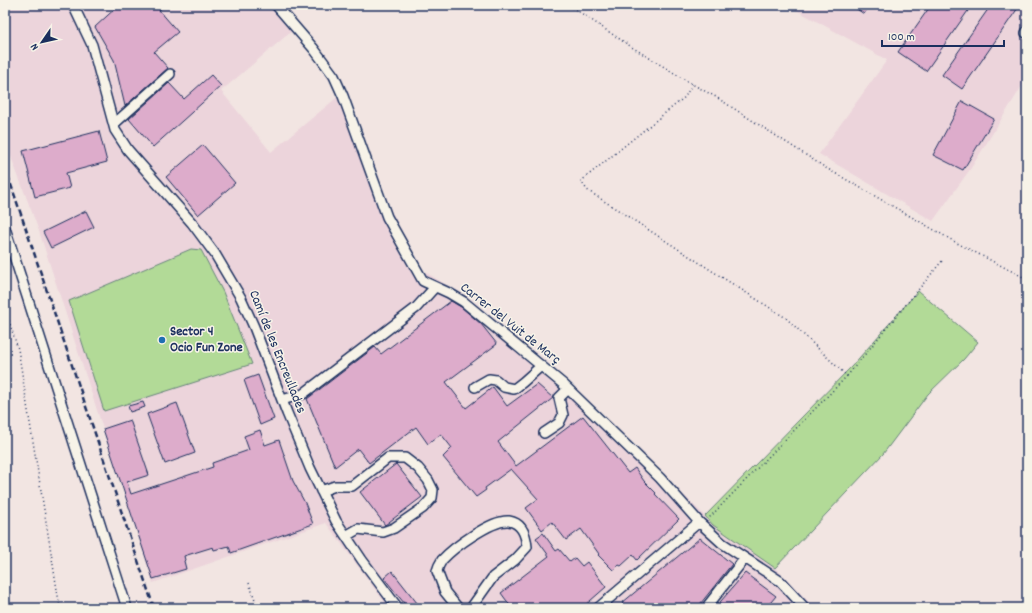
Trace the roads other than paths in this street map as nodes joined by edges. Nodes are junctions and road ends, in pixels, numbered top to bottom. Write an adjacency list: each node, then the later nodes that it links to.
1 (73, 5): 4 (street, Camí de les Encreullades)
2 (276, 5): 6 (street, Carrer del Vuit de Març)
3 (170, 74): 4 (street)
4 (114, 124): 10 (street, Camí de les Encreullades)
5 (5, 228): 16 (street)
6 (435, 287): 7 (street, Carrer del Vuit de Març); 10 (street)
7 (541, 366): 8 (street); 9 (street, Carrer del Vuit de Març)
8 (475, 387)
9 (568, 389): 11 (street); 13 (street, Carrer del Vuit de Març)
10 (282, 400): 12 (street, Camí de les Encreullades)
11 (544, 433)
12 (321, 491): 14 (street, Camí de les Encreullades); 14 (street)
13 (701, 524): 15 (street, Carrer del Vuit de Març); 20 (street)
14 (346, 536): 17 (street, Camí de les Encreullades)
15 (744, 558): 21 (street); 22 (street, Carrer del Vuit de Març)
16 (128, 608)
17 (398, 608)
18 (458, 608): 19 (street)
19 (471, 608)
20 (598, 608)
21 (706, 608)
22 (805, 608)

